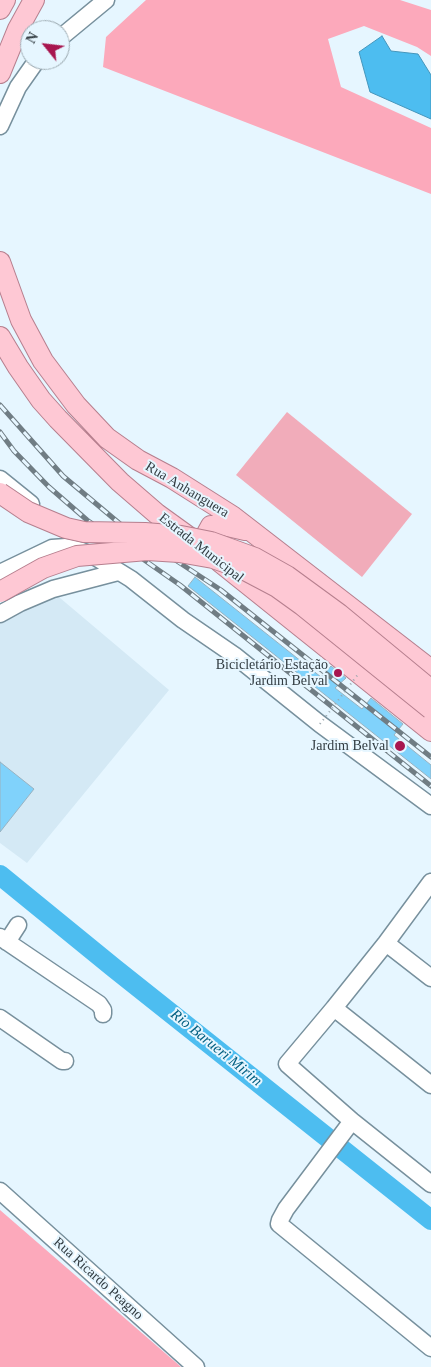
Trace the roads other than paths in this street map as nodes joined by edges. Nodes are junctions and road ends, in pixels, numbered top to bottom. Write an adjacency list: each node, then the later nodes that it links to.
1 (5, 0): 4 (main road)
2 (34, 0): 7 (main road)
3 (106, 0): 5 (street)
4 (0, 9)
5 (70, 30)
6 (30, 70): 8 (street)
7 (0, 73)
8 (0, 126)
9 (0, 262): 13 (main road, Rua Anhanguera)
10 (0, 337): 14 (main road, Estrada Municipal)
11 (0, 479): 15 (street)
12 (0, 493): 20 (main road, bridge)
13 (256, 535): 14 (main road); 19 (main road, Rua Anhanguera)
14 (208, 552): 22 (main road, Estrada Municipal)
15 (114, 569): 16 (street); 18 (street); 23 (street)
16 (0, 573)
17 (0, 592): 21 (main road, bridge)
18 (0, 614)
19 (431, 670)
20 (431, 690)
21 (431, 709)
22 (431, 731)
23 (431, 806)
24 (431, 882): 27 (street)
25 (18, 925): 26 (street)
26 (4, 939): 30 (street)
27 (386, 943): 28 (street); 29 (street)
28 (431, 978)
29 (334, 1008): 33 (street); 34 (street)
30 (103, 1014)
31 (0, 1018): 32 (street)
32 (65, 1061)
33 (431, 1084)
34 (349, 1125): 35 (street); 37 (street)
35 (431, 1184)
36 (0, 1191): 38 (street, Rua Ricardo Peagno)
37 (431, 1348)
38 (196, 1367)

